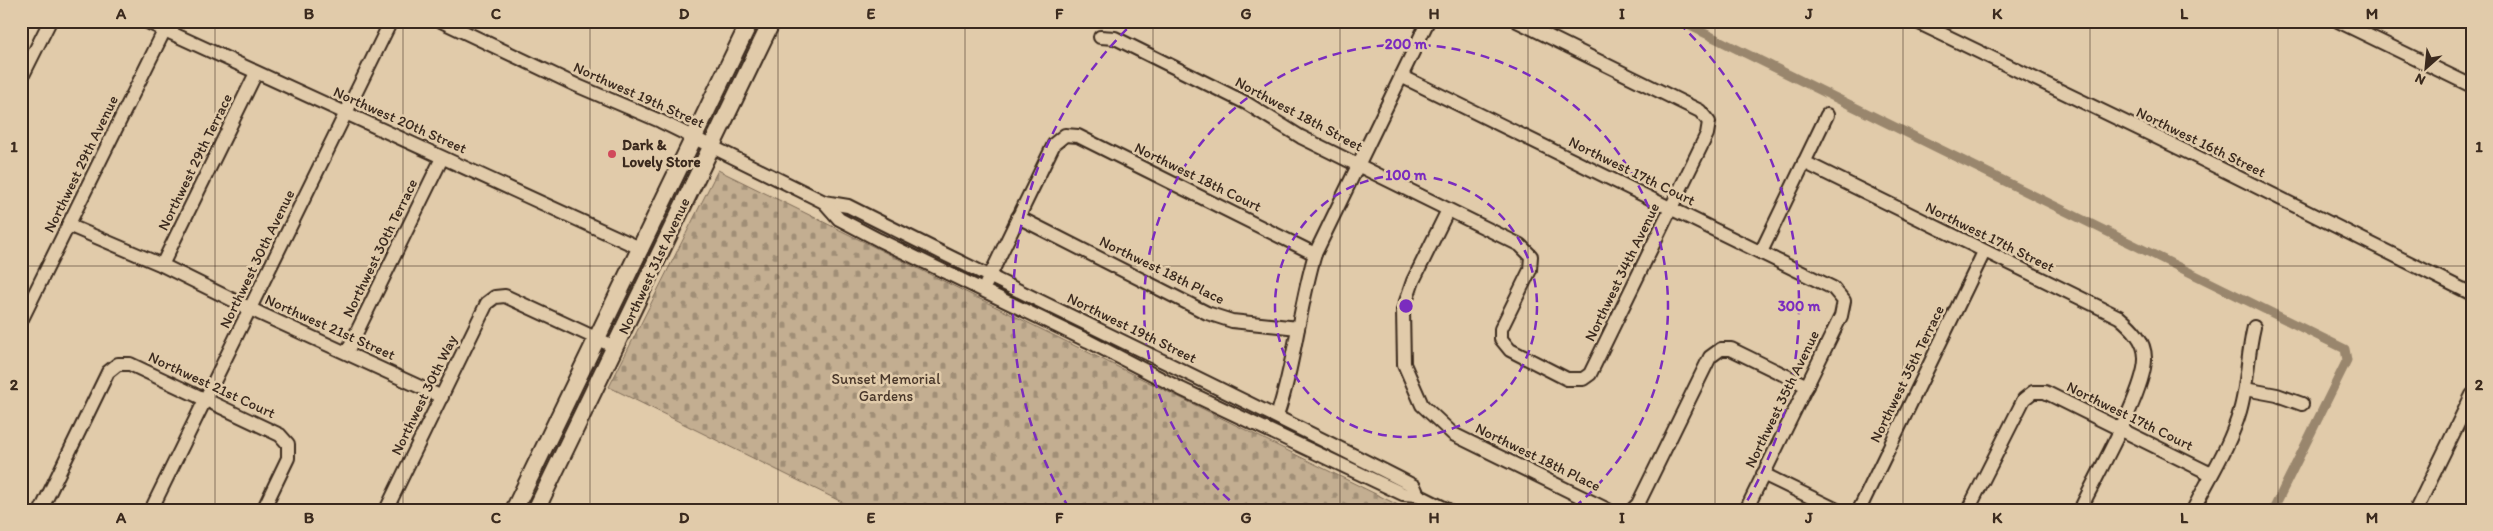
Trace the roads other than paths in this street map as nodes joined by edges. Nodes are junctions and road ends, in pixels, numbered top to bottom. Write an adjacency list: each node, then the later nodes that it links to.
1 (50, 21): 15 (street)
2 (145, 21): 11 (street, Northwest 20th Street)
3 (391, 21): 17 (street, Northwest 30th Avenue)
4 (440, 21): 19 (street, Northwest 19th Street)
5 (750, 21): 19 (main road, Northwest 31st Avenue)
6 (772, 21): 20 (main road, Northwest 31st Avenue)
7 (1428, 21): 14 (street)
8 (1518, 21): 25 (street, Northwest 34th Avenue)
9 (1915, 21): 36 (street, Northwest 16th Street)
10 (2338, 21): 16 (street)
11 (167, 26): 13 (street, Northwest 20th Street); 28 (street, Northwest 29th Avenue)
12 (1100, 37): 23 (street, Northwest 18th Street)
13 (256, 73): 17 (street, Northwest 20th Street); 33 (street, Northwest 29th Terrace)
14 (1401, 76): 23 (street); 25 (street, Northwest 17th Court)
15 (21, 79)
16 (2472, 86)
17 (346, 114): 21 (street, Northwest 20th Street); 39 (street, Northwest 30th Avenue)
18 (1827, 115): 22 (street)
19 (694, 138): 20 (street, Northwest 19th Street); 29 (main road, Northwest 31st Avenue)
20 (711, 146): 24 (street, Northwest 19th Street); 45 (main road, Northwest 31st Avenue)
21 (442, 158): 29 (street, Northwest 20th Street); 46 (street, Northwest 30th Terrace)
22 (1804, 162): 30 (street); 31 (street, Northwest 17th Street)
23 (1358, 165): 26 (street, Northwest 18th Street); 32 (street)
24 (824, 202): 34 (street, Northwest 19th Street); 35 (street, Northwest 19th Street)
25 (1671, 208): 30 (street, Northwest 17th Court); 44 (street, Northwest 34th Avenue)
26 (1448, 210): 44 (street, Northwest 18th Street); 65 (street, Northwest 18th Place)
27 (1018, 217): 32 (street, Northwest 18th Court); 34 (street); 42 (street, Northwest 18th Place)
28 (68, 225): 33 (street, Northwest 21st Street); 37 (street, Northwest 29th Avenue)
29 (642, 248): 43 (main road, Northwest 31st Avenue)
30 (1761, 252): 38 (street, Northwest 17th Court)
31 (1984, 252): 54 (street, Northwest 17th Street); 69 (street, Northwest 35th Terrace)
32 (1315, 254): 42 (street)
33 (162, 265): 39 (street, Northwest 21st Street)
34 (989, 278): 35 (street); 53 (street, Northwest 19th Street)
35 (983, 291): 57 (street, Northwest 19th Street)
36 (2472, 294)
37 (27, 295): 40 (street, Northwest 29th Avenue)
38 (1844, 301): 47 (street, Northwest 35th Avenue)
39 (251, 309): 46 (street, Northwest 21st Street); 51 (street, Northwest 30th Avenue)
40 (21, 321)
41 (2254, 327): 48 (street)
42 (1298, 328): 53 (street)
43 (598, 339): 45 (street); 50 (street, Northwest 30th Way); 62 (main road, Northwest 31st Avenue)
44 (1501, 339)
45 (615, 347): 63 (main road, Northwest 31st Avenue)
46 (347, 352): 50 (street, Northwest 21st Street)
47 (1807, 386): 55 (street, Northwest 35th Avenue); 66 (street)
48 (2245, 389): 52 (street); 56 (street)
49 (2472, 394): 73 (street)
50 (442, 397): 61 (street, Northwest 30th Way)
51 (205, 398): 58 (street, Northwest 21st Court); 59 (street, Northwest 30th Avenue); 60 (street, Northwest 21st Court)
52 (2302, 404)
53 (1277, 416): 57 (street, Northwest 19th Street)
54 (2120, 428): 56 (street, Northwest 17th Court); 70 (street, Northwest 17th Court); 71 (street)
55 (1764, 474): 67 (street, Northwest 35th Avenue); 68 (street)
56 (2211, 474): 72 (street)
57 (1418, 496): 64 (street, Northwest 19th Street)
58 (41, 510)
59 (151, 510)
60 (263, 510)
61 (386, 510)
62 (514, 510)
63 (536, 510)
64 (1448, 510)
65 (1608, 510)
66 (1632, 510)
67 (1746, 510)
68 (1837, 510)
69 (1859, 510)
70 (1968, 510)
71 (2080, 510)
72 (2193, 510)
73 (2416, 510)

